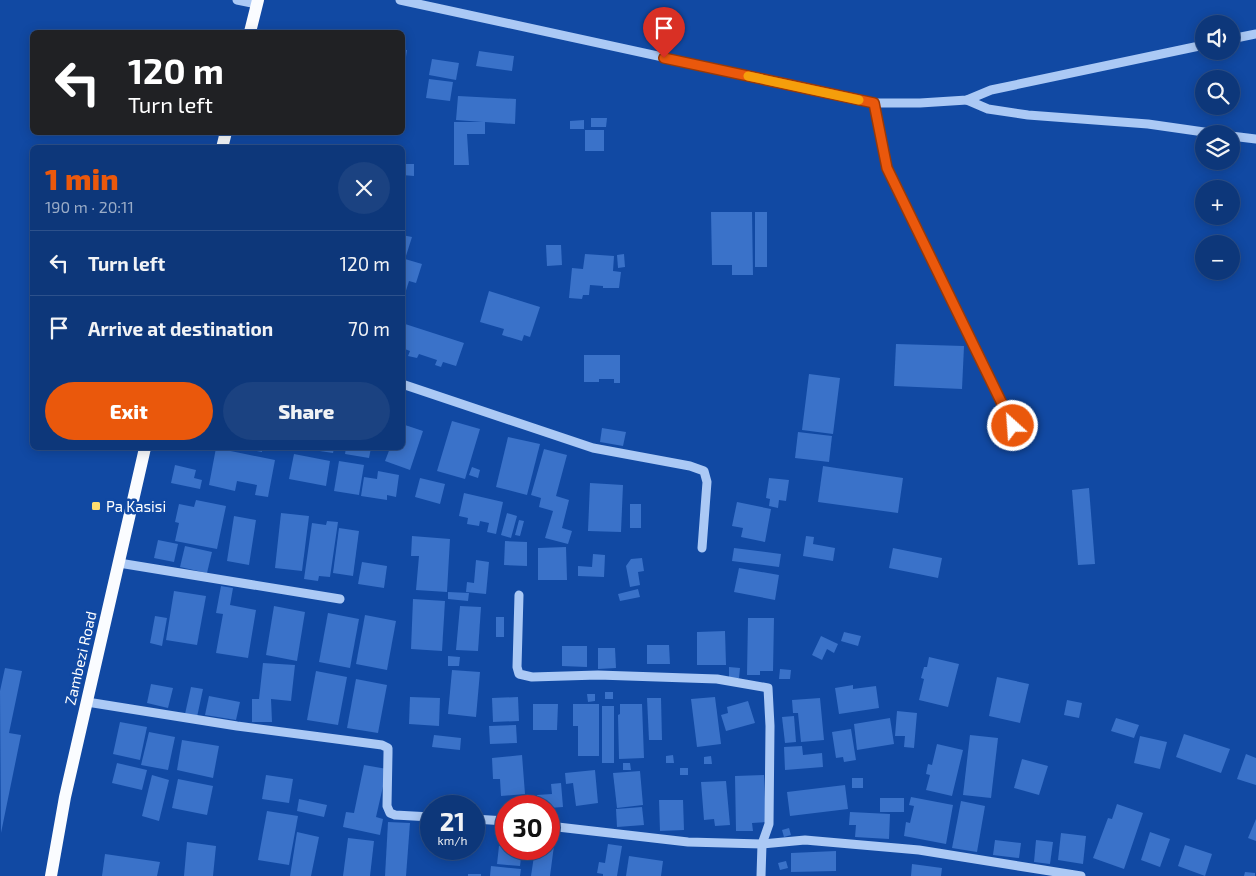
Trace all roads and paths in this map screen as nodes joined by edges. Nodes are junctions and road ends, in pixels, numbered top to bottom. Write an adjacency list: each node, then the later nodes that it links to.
1 (237, 0): 3 (street)
2 (400, 0): 9 (street)
3 (258, 2): 4 (main road)
4 (251, 30)
5 (1256, 34): 6 (street)
6 (1240, 38)
7 (1195, 47): 8 (street)
8 (967, 100): 9 (street); 10 (street)
9 (874, 103): 14 (street)
10 (1195, 131)
11 (1240, 137): 12 (street)
12 (1256, 139)
13 (405, 385): 16 (street)
14 (1013, 426)
15 (145, 450): 17 (main road, Zambezi Road)
16 (702, 548)
17 (119, 563): 19 (street); 20 (main road, Zambezi Road)
18 (518, 595): 23 (street)
19 (340, 599)
20 (87, 702): 21 (street); 24 (main road, Zambezi Road)
21 (420, 816)
22 (560, 827): 23 (street)
23 (762, 844): 25 (street); 26 (street)
24 (51, 876)
25 (761, 876)
26 (1081, 876)

